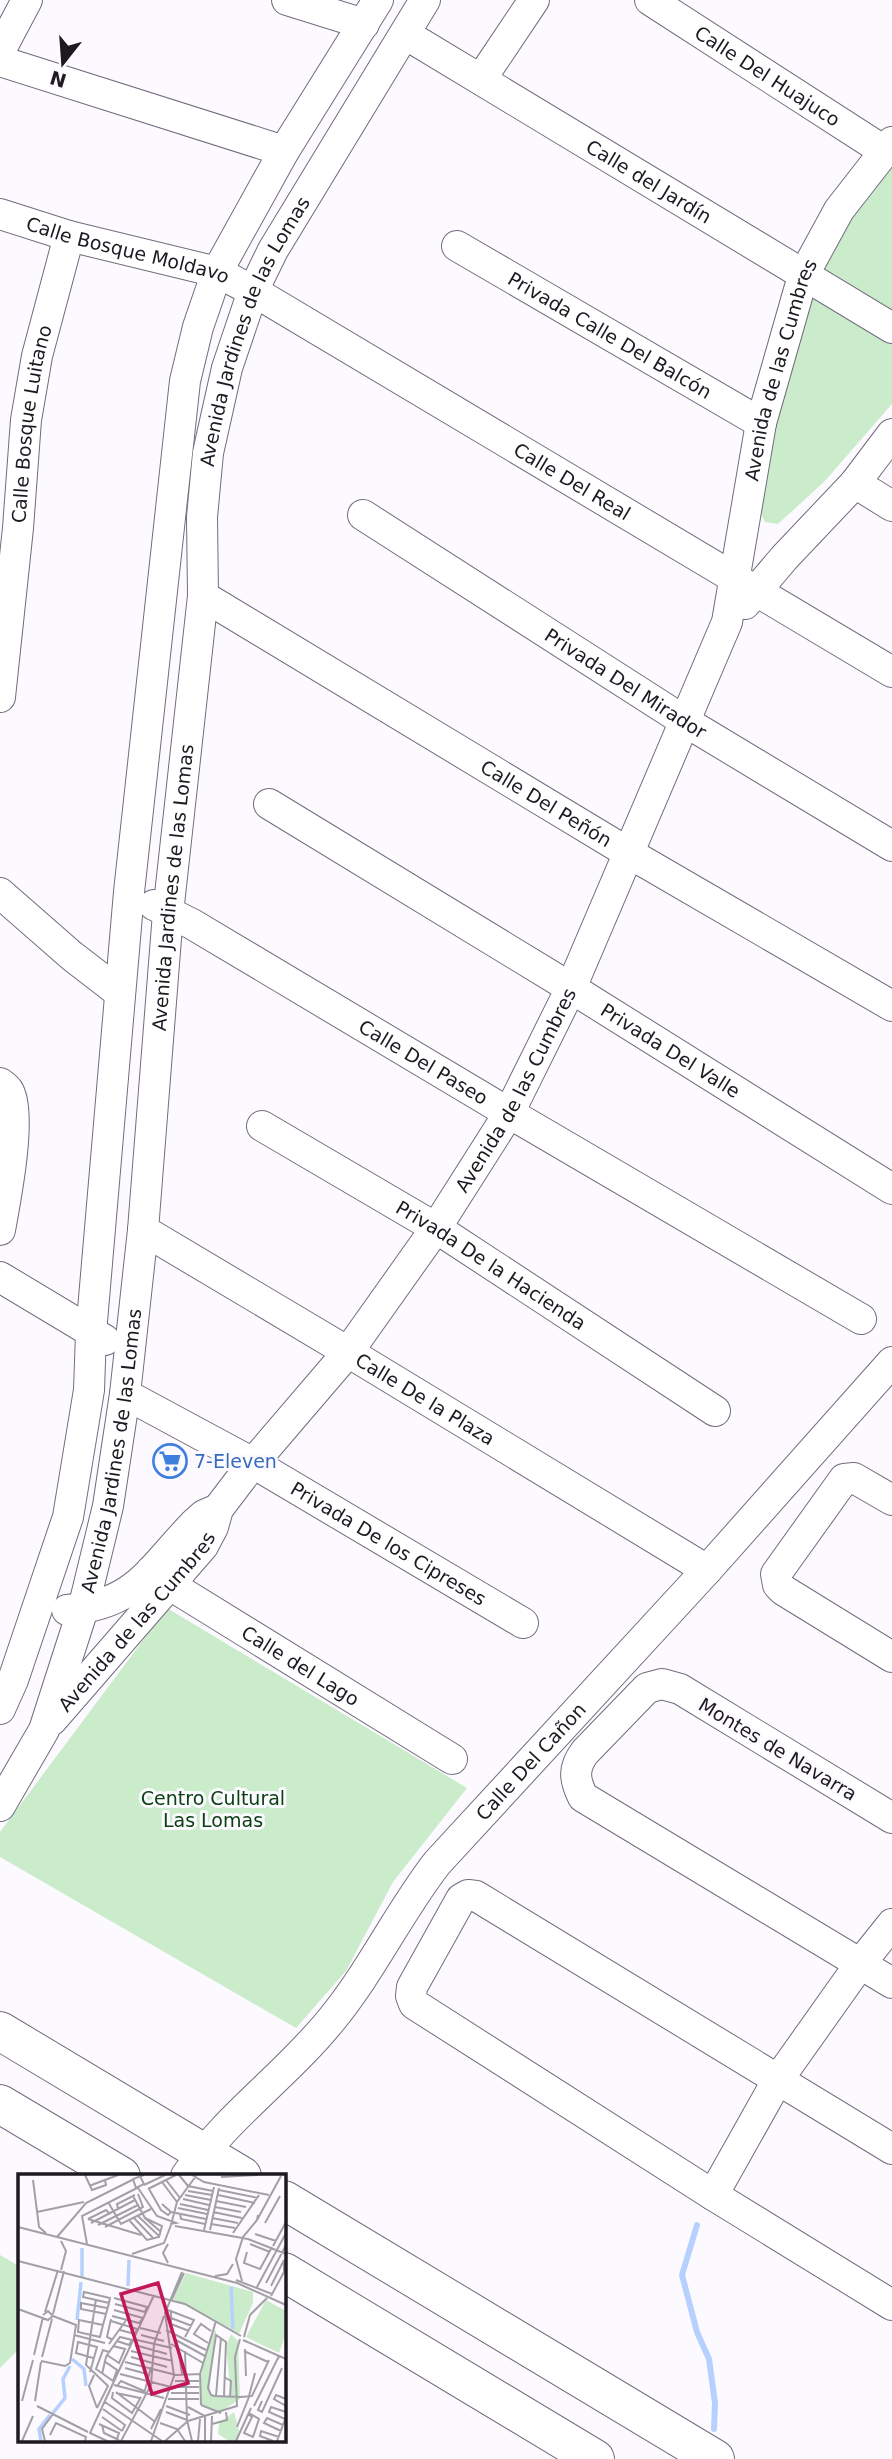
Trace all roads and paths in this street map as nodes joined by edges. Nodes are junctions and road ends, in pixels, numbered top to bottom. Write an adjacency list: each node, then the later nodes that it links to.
1 (27, 0): 8 (street)
2 (287, 0): 6 (street)
3 (425, 0): 7 (street, Avenida Jardines de las Lomas)
4 (534, 0): 10 (street)
5 (650, 0): 11 (street, Calle Del Huajuco)
6 (371, 12): 12 (street, Avenida Jardines de las Lomas)
7 (405, 34): 10 (street, Calle del Jardín); 18 (street, Avenida Jardines de las Lomas)
8 (0, 51)
9 (0, 61): 12 (street)
10 (481, 79): 17 (street, Calle del Jardín)
11 (888, 147): 17 (street, Avenida de las Cumbres)
12 (284, 151): 16 (street, Avenida Jardines de las Lomas)
13 (0, 214): 14 (street, Calle Bosque Moldavo)
14 (69, 236): 16 (street, Calle Bosque Moldavo); 28 (street, Calle Bosque Luitano)
15 (457, 246): 20 (street, Privada Calle Del Balcón)
16 (217, 272): 18 (street, Calle Bosque Moldavo); 34 (street, Avenida Jardines de las Lomas)
17 (803, 276): 19 (street, Calle del Jardín); 20 (street, Avenida de las Cumbres)
18 (253, 291): 25 (street, Calle Del Real); 26 (street, Avenida Jardines de las Lomas)
19 (892, 328)
20 (761, 423): 25 (street, Avenida de las Cumbres)
21 (892, 434): 22 (street, Avenida de las Cumbres)
22 (855, 483): 23 (street); 25 (street, Avenida de las Cumbres)
23 (892, 506)
24 (363, 515): 29 (street, Privada Del Mirador)
25 (746, 585): 27 (street, Calle Del Real); 29 (street, Avenida de las Cumbres)
26 (202, 596): 32 (street, Calle Del Peñón); 35 (street, Avenida Jardines de las Lomas)
27 (892, 672)
28 (0, 697)
29 (686, 722): 31 (street, Privada Del Mirador); 32 (street, Avenida de las Cumbres)
30 (269, 804): 36 (street, Privada Del Valle)
31 (892, 846)
32 (627, 852): 36 (street, Avenida de las Cumbres); 38 (street, Calle Del Peñón)
33 (0, 892): 37 (street)
34 (129, 892): 35 (street, Calle Del Paseo); 37 (street, Avenida Jardines de las Lomas)
35 (168, 913): 40 (street, Calle Del Paseo); 45 (street, Avenida Jardines de las Lomas)
36 (571, 988): 40 (street, Avenida de las Cumbres); 42 (street, Privada Del Valle)
37 (120, 993): 48 (street, Avenida Jardines de las Lomas)
38 (892, 1006)
39 (0, 1083): 44 (street)
40 (509, 1113): 43 (street, Avenida de las Cumbres); 47 (street, Calle Del Paseo)
41 (262, 1125): 43 (street, Privada De la Hacienda)
42 (892, 1189)
43 (436, 1228): 50 (street, Avenida de las Cumbres); 53 (street, Privada De la Hacienda)
44 (0, 1230)
45 (143, 1230): 49 (street, Avenida Jardines de las Lomas); 50 (street, Calle De la Plaza)
46 (0, 1277): 48 (street)
47 (861, 1319)
48 (91, 1333): 49 (street); 58 (street, Avenida Jardines de las Lomas)
49 (130, 1352): 52 (street, Avenida Jardines de las Lomas)
50 (348, 1352): 54 (street, Avenida de las Cumbres); 56 (street, Calle De la Plaza)
51 (892, 1362): 56 (street, Calle Del Cañon)
52 (125, 1394): 54 (street, Privada De los Cipreses); 59 (street, Avenida Jardines de las Lomas)
53 (715, 1411)
54 (253, 1464): 57 (street, Avenida de las Cumbres); 60 (street, Privada De los Cipreses)
55 (892, 1500): 61 (street)
56 (707, 1570): 74 (street, Calle Del Cañon)
57 (160, 1578): 59 (street, Avenida de las Cumbres); 63 (street, Avenida de las Cumbres); 64 (street, Calle del Lago)
58 (39, 1606): 59 (street, Avenida de las Cumbres); 62 (street, Avenida Jardines de las Lomas)
59 (83, 1609): 63 (street, Avenida Jardines de las Lomas)
60 (523, 1623)
61 (892, 1657)
62 (0, 1709)
63 (44, 1730): 65 (street, Avenida Jardines de las Lomas)
64 (452, 1759)
65 (0, 1806)
66 (892, 1818): 68 (street, Montes de Navarra)
67 (892, 1924): 68 (street)
68 (860, 1964): 69 (street); 71 (street)
69 (892, 1983)
70 (0, 2031): 74 (main road)
71 (777, 2081): 73 (street); 77 (street); 77 (street)
72 (0, 2104): 75 (main road)
73 (892, 2149)
74 (194, 2164): 76 (main road)
75 (119, 2174)
76 (238, 2174)
77 (713, 2195): 80 (street)
78 (285, 2201): 82 (main road)
79 (285, 2273): 81 (main road)
80 (892, 2305)
81 (595, 2459)
82 (715, 2459)

